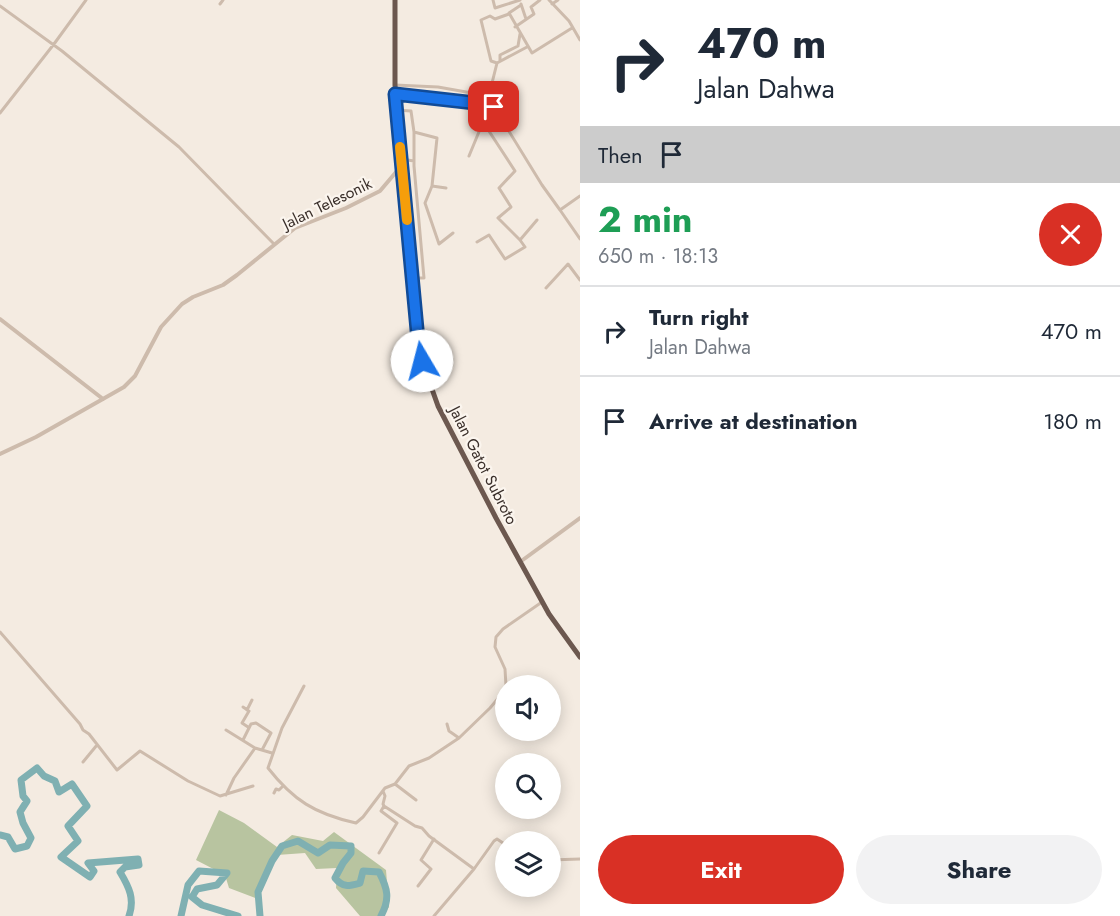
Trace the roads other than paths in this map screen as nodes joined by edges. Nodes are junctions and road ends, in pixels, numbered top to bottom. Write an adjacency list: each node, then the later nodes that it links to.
1 (86, 0): 16 (street)
2 (395, 0): 19 (highway, Jalan Gatot Subroto)
3 (493, 0): 7 (street)
4 (540, 0): 11 (street)
5 (549, 0): 8 (street)
6 (558, 0): 8 (street)
7 (520, 2): 10 (street); 11 (street)
8 (552, 4): 13 (street)
9 (0, 6): 16 (street)
10 (509, 14): 12 (street); 18 (street)
11 (526, 20): 12 (street)
12 (516, 27): 14 (street)
13 (572, 28): 15 (street); 17 (street)
14 (520, 34): 17 (street); 18 (street)
15 (580, 40)
16 (54, 44): 25 (street); 40 (street)
17 (527, 47): 18 (street)
18 (499, 62): 21 (street)
19 (395, 85): 20 (highway, Jalan Gatot Subroto); 21 (street)
20 (395, 94): 23 (street); 24 (highway, Jalan Gatot Subroto)
21 (489, 95): 22 (street)
22 (500, 98)
23 (484, 104): 26 (street); 34 (street)
24 (396, 110): 27 (street); 30 (highway, Jalan Gatot Subroto)
25 (0, 112)
26 (483, 122): 28 (street); 38 (street)
27 (414, 132): 29 (street); 31 (street)
28 (469, 156)
29 (414, 160): 30 (street); 41 (street)
30 (402, 162): 40 (street, Jalan Telesonik); 41 (highway, Jalan Gatot Subroto)
31 (432, 186): 32 (street); 36 (street)
32 (446, 188)
33 (580, 196): 34 (street)
34 (560, 210): 37 (street)
35 (537, 220): 38 (street)
36 (453, 233)
37 (580, 238)
38 (520, 240): 39 (street)
39 (477, 242)
40 (274, 244): 45 (street, Jalan Telesonik)
41 (413, 278): 48 (highway, Jalan Gatot Subroto)
42 (580, 280): 43 (street)
43 (546, 288)
44 (0, 320): 45 (street)
45 (103, 399): 46 (street, Jalan Telesonik)
46 (0, 454)
47 (580, 518): 48 (street)
48 (520, 562): 49 (highway, Jalan Gatot Subroto)
49 (542, 602): 51 (highway, Jalan Gatot Subroto); 52 (street)
50 (0, 632): 63 (street)
51 (580, 657)
52 (505, 675)
53 (304, 686): 66 (street)
54 (252, 700): 57 (street)
55 (495, 701): 61 (street)
56 (243, 707): 57 (street)
57 (248, 710): 59 (street)
58 (447, 724): 61 (street)
59 (249, 728): 62 (street); 65 (street)
60 (226, 729): 62 (street)
61 (459, 738): 70 (street)
62 (243, 740): 64 (street)
63 (97, 745): 67 (street); 75 (street)
64 (255, 748): 65 (street); 75 (street)
65 (262, 750): 66 (street)
66 (272, 753): 68 (street)
67 (83, 762)
68 (274, 775): 69 (street); 72 (street)
69 (272, 780)
70 (395, 784): 73 (street); 76 (street)
71 (254, 786): 75 (street)
72 (283, 786): 73 (street); 74 (street)
73 (383, 791): 77 (street)
74 (274, 793)
75 (226, 796)
76 (416, 800)
77 (384, 806): 78 (street); 80 (street)
78 (434, 839): 83 (street); 84 (street)
79 (495, 840): 83 (street)
80 (379, 853)
81 (580, 859): 82 (street)
82 (561, 860)
83 (474, 869): 85 (street)
84 (418, 886)
85 (434, 916)

